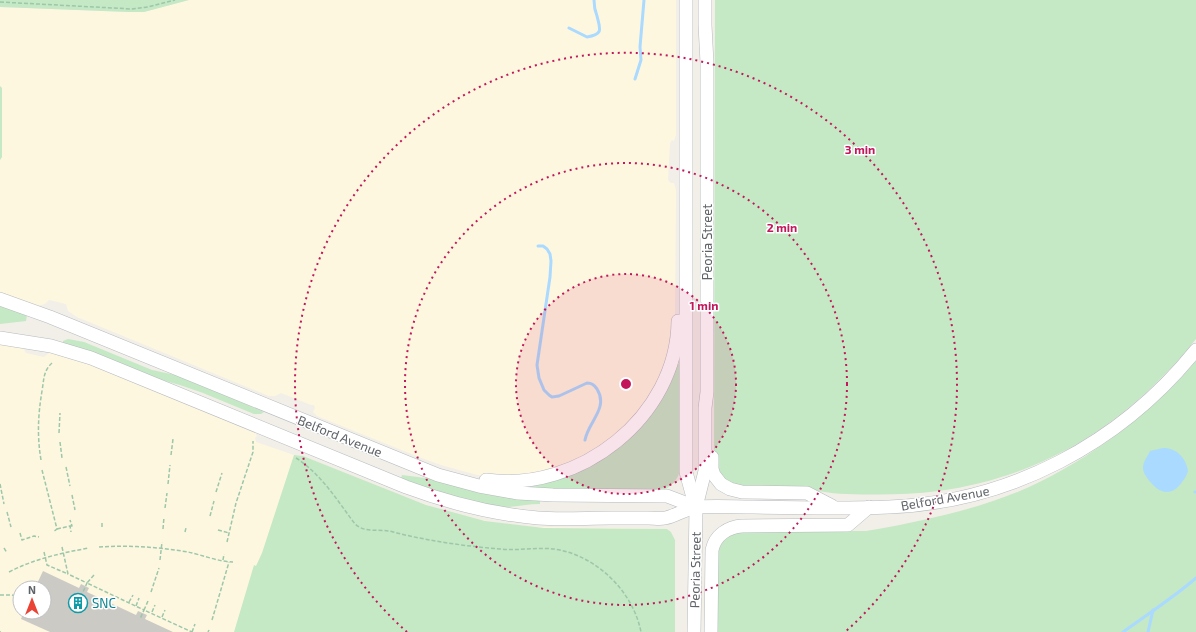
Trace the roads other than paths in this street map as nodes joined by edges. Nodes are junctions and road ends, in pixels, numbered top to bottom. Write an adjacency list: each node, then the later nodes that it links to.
1 (686, 0): 3 (main road, Peoria Street)
2 (705, 0): 7 (main road, Peoria Street)
3 (686, 250): 8 (main road); 9 (main road, Peoria Street)
4 (0, 299): 8 (main road, Belford Avenue)
5 (0, 338): 9 (main road, Belford Avenue)
6 (1196, 350): 11 (main road, Belford Avenue)
7 (707, 392): 9 (main road, Peoria Street); 10 (main road)
8 (462, 482): 9 (main road, Belford Avenue)
9 (696, 507): 10 (main road, Belford Avenue); 12 (main road, Peoria Street)
10 (835, 508): 11 (main road, Belford Avenue)
11 (869, 508): 13 (main road)
12 (694, 632)
13 (711, 632)

